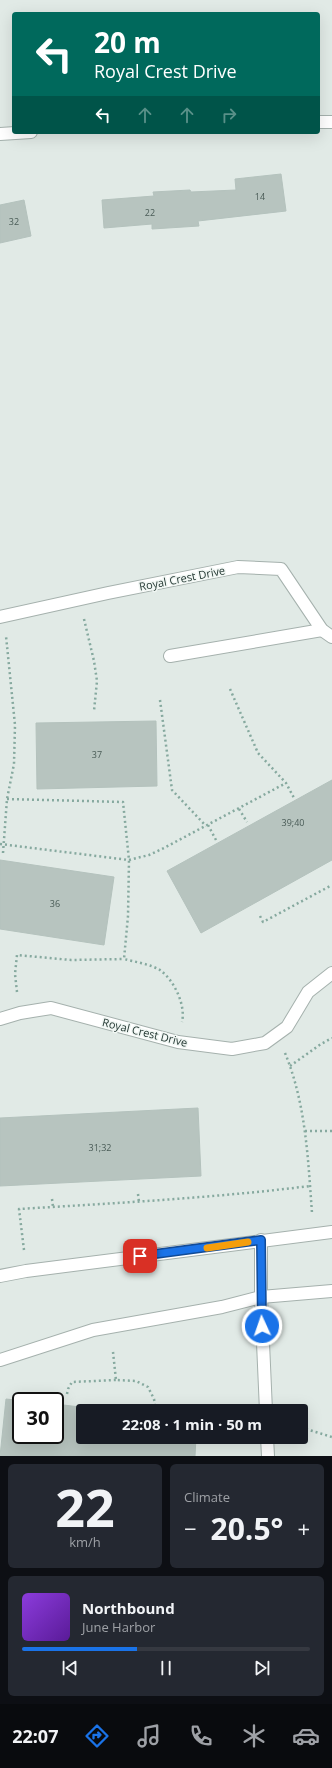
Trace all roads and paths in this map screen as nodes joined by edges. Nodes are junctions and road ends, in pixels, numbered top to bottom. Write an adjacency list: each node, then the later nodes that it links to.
1 (320, 122): 2 (street)
2 (332, 122)
3 (12, 133): 4 (street)
4 (0, 134)
5 (80, 599): 6 (street, Royal Crest Drive); 7 (street, Royal Crest Drive); 11 (path)
6 (2, 617): 14 (path)
7 (327, 633): 8 (street)
8 (170, 656)
9 (230, 689): 12 (path)
10 (160, 700): 17 (path)
11 (94, 712)
12 (286, 783): 13 (path); 15 (path)
13 (294, 798)
14 (7, 799): 20 (path); 22 (path)
15 (239, 809): 16 (path); 17 (path)
16 (247, 822)
17 (207, 826): 18 (path); 22 (path)
18 (216, 840)
19 (0, 844): 20 (path)
20 (4, 844): 21 (path); 22 (path)
21 (3, 853)
22 (129, 860): 25 (path)
23 (332, 885): 24 (path)
24 (260, 916)
25 (124, 959): 27 (path); 31 (path)
26 (332, 973): 29 (street, Royal Crest Drive)
27 (15, 974)
28 (0, 1019): 31 (street, Royal Crest Drive)
29 (278, 1034): 31 (street, Royal Crest Drive); 32 (path)
30 (332, 1038): 32 (path)
31 (178, 1042)
32 (290, 1066): 33 (path)
33 (305, 1131): 34 (path); 35 (path)
34 (332, 1131)
35 (310, 1186): 38 (path); 41 (path)
36 (138, 1194): 38 (path)
37 (52, 1199): 39 (path)
38 (139, 1202): 39 (path)
39 (53, 1207): 43 (path)
40 (332, 1232): 41 (street)
41 (314, 1234): 42 (street)
42 (261, 1240): 43 (street); 46 (street)
43 (26, 1270): 44 (street)
44 (0, 1276)
45 (332, 1291): 46 (street)
46 (261, 1297): 48 (street); 52 (street)
47 (113, 1352): 49 (path)
48 (0, 1360)
49 (116, 1380): 50 (path); 51 (path)
50 (67, 1394)
51 (155, 1404)
52 (266, 1404)
53 (308, 1430): 54 (path)
54 (332, 1438)
55 (267, 1444): 56 (street)
56 (268, 1456)

